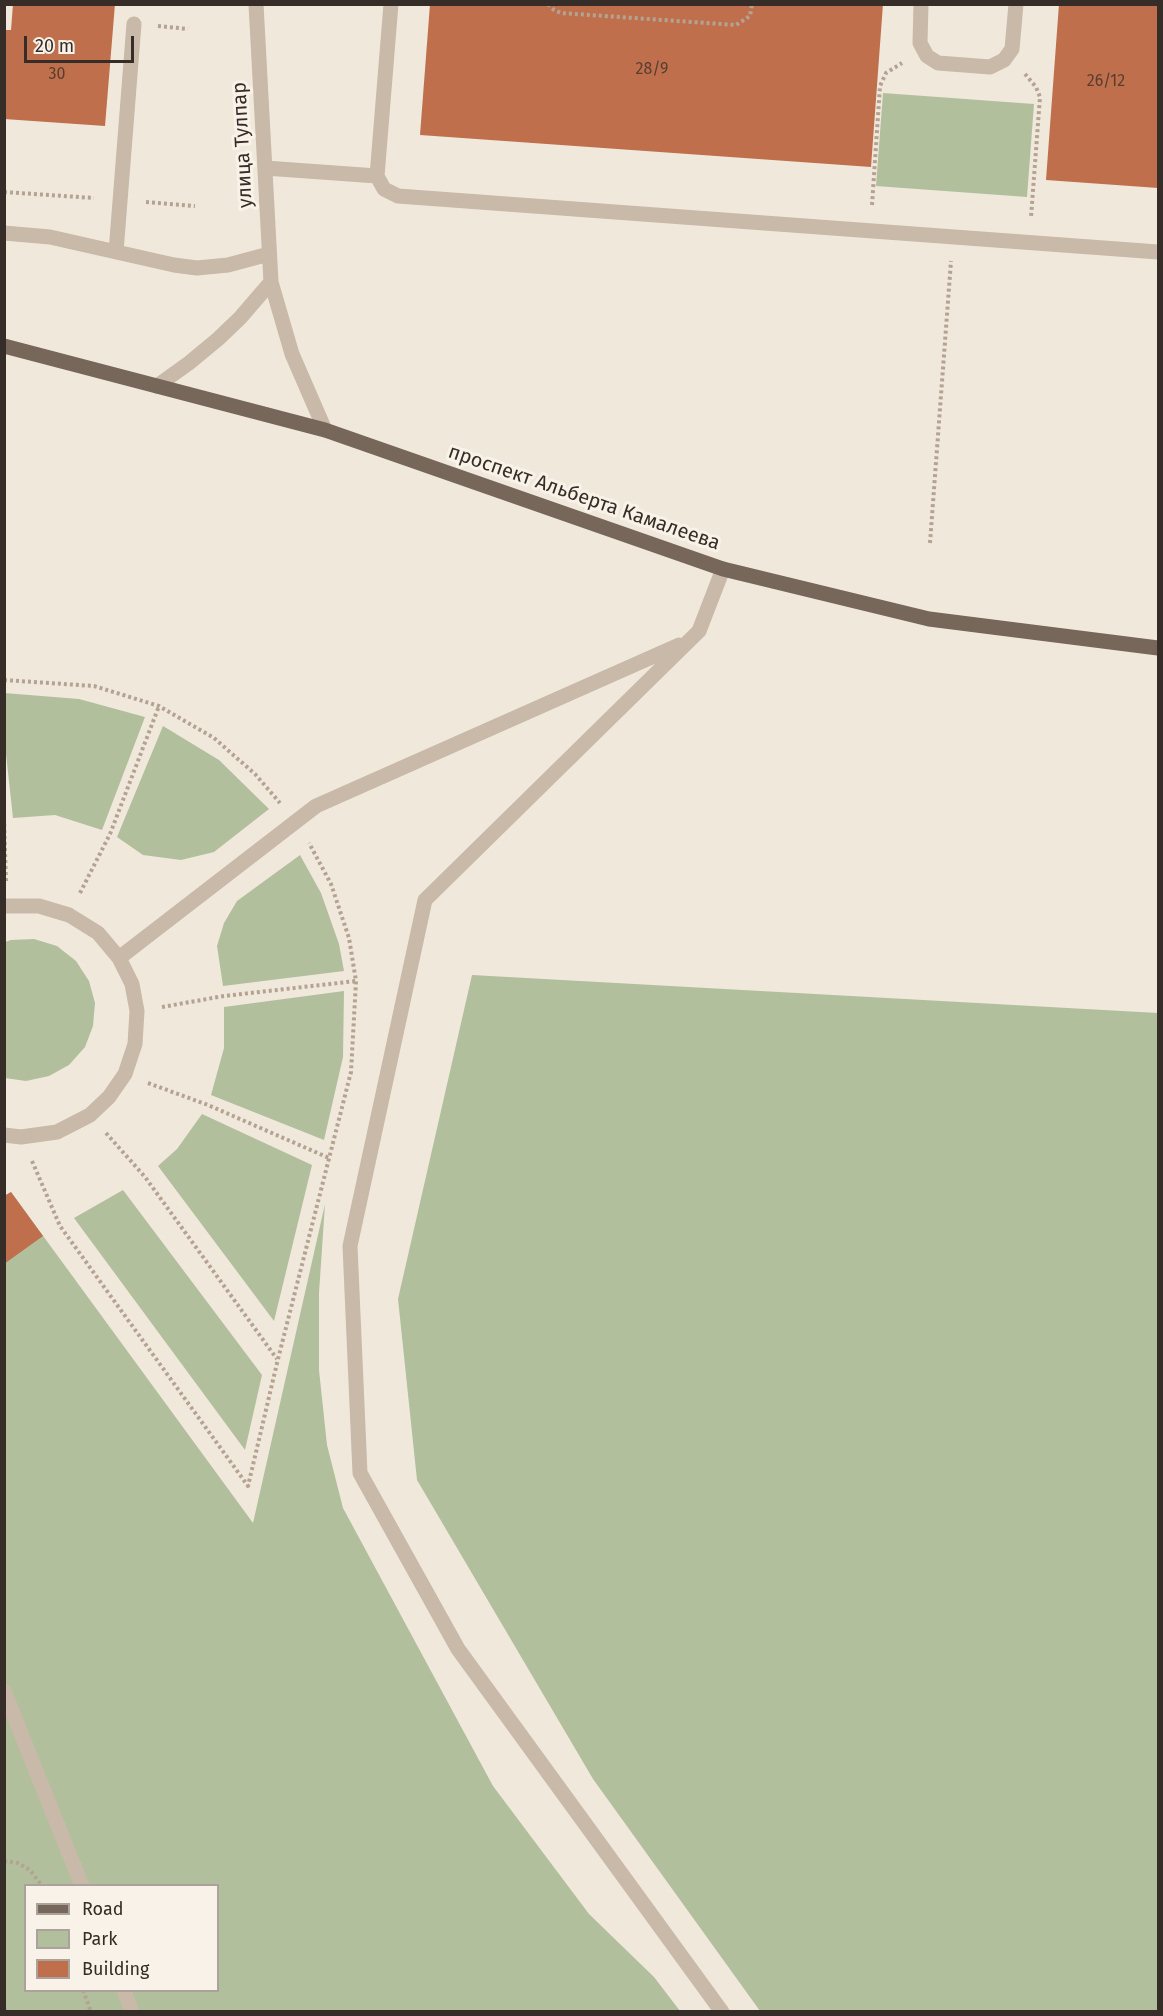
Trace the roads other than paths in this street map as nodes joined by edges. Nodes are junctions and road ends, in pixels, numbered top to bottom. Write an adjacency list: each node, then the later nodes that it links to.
1 (256, 4): 6 (street, улица Тулпар)
2 (391, 4): 7 (street)
3 (921, 4): 4 (street)
4 (1016, 4)
5 (134, 24): 9 (street)
6 (265, 168): 7 (street); 11 (street, улица Тулпар)
7 (377, 176): 10 (street)
8 (4, 233): 9 (street)
9 (116, 252): 11 (street)
10 (1158, 252)
11 (269, 254): 12 (street, улица Тулпар)
12 (271, 282): 14 (street); 15 (street, улица Тулпар)
13 (4, 346): 14 (main road, проспект Альберта Камалеева)
14 (157, 386): 15 (main road, проспект Альберта Камалеева)
15 (325, 430): 16 (main road, проспект Альберта Камалеева)
16 (723, 569): 17 (street); 18 (main road, проспект Альберта Камалеева)
17 (687, 642): 20 (street); 26 (street)
18 (1158, 648)
19 (6, 906): 20 (street)
20 (119, 958): 21 (street)
21 (4, 1135)
22 (4, 1691): 23 (street)
23 (81, 1884)
24 (125, 1992): 25 (street)
25 (132, 2012)
26 (722, 2012)

